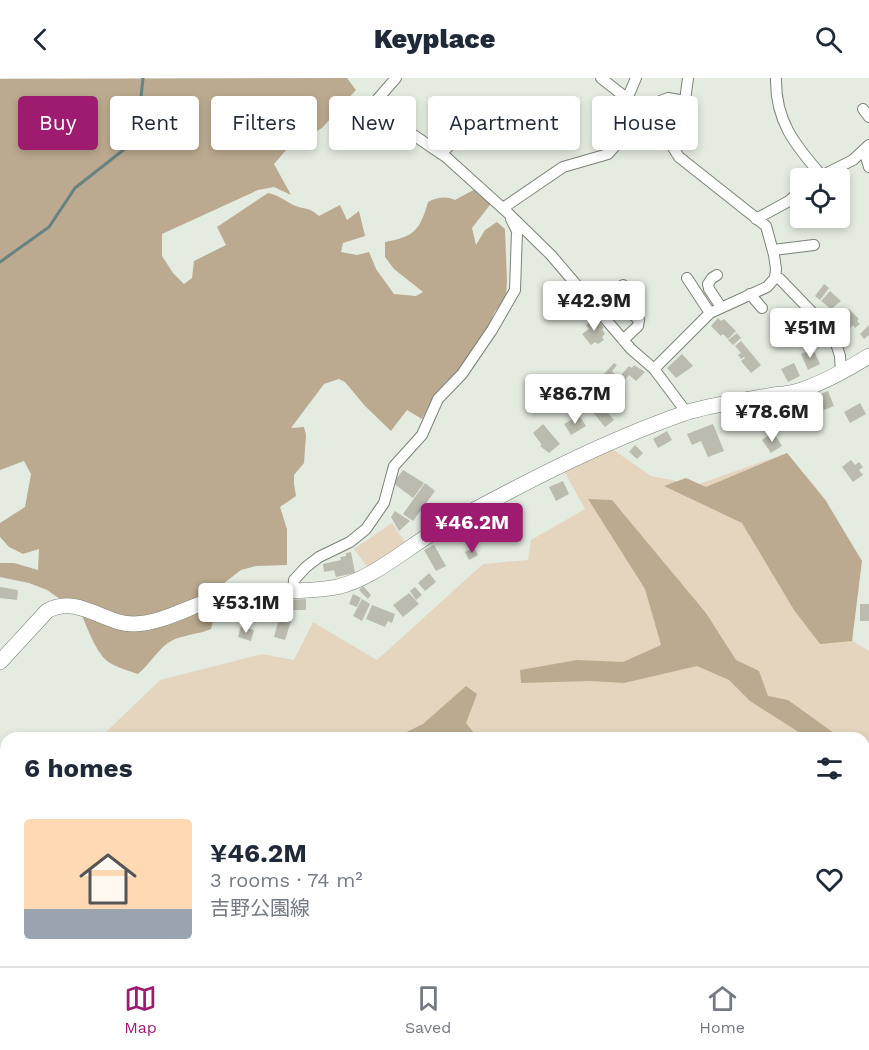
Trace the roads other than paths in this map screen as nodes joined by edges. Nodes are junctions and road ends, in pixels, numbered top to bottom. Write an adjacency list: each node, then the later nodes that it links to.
1 (396, 78): 13 (street)
2 (601, 78): 6 (street)
3 (636, 78): 7 (street)
4 (688, 78): 8 (street)
5 (776, 78): 15 (street)
6 (623, 96)
7 (628, 96)
8 (686, 96)
9 (866, 148): 14 (street); 16 (street)
10 (445, 150): 13 (street)
11 (611, 150): 18 (street)
12 (675, 150): 19 (street)
13 (441, 154): 18 (street)
14 (869, 167)
15 (813, 168)
16 (837, 168)
17 (790, 200): 19 (street)
18 (506, 210): 29 (street); 37 (street)
19 (756, 219): 21 (street)
20 (814, 244): 21 (street)
21 (773, 250): 23 (street)
22 (717, 275): 27 (street)
23 (775, 277): 26 (street); 35 (street)
24 (687, 278): 31 (street)
25 (623, 285): 29 (street)
26 (750, 294): 27 (street); 28 (street)
27 (721, 307): 31 (street)
28 (762, 308)
29 (598, 309): 32 (street)
30 (629, 311): 32 (street)
31 (710, 313): 34 (street)
32 (623, 340): 34 (street)
33 (869, 356): 35 (main road)
34 (654, 369): 36 (street)
35 (841, 373): 36 (main road)
36 (687, 412): 37 (main road)
37 (293, 591): 38 (main road)
38 (0, 662)

